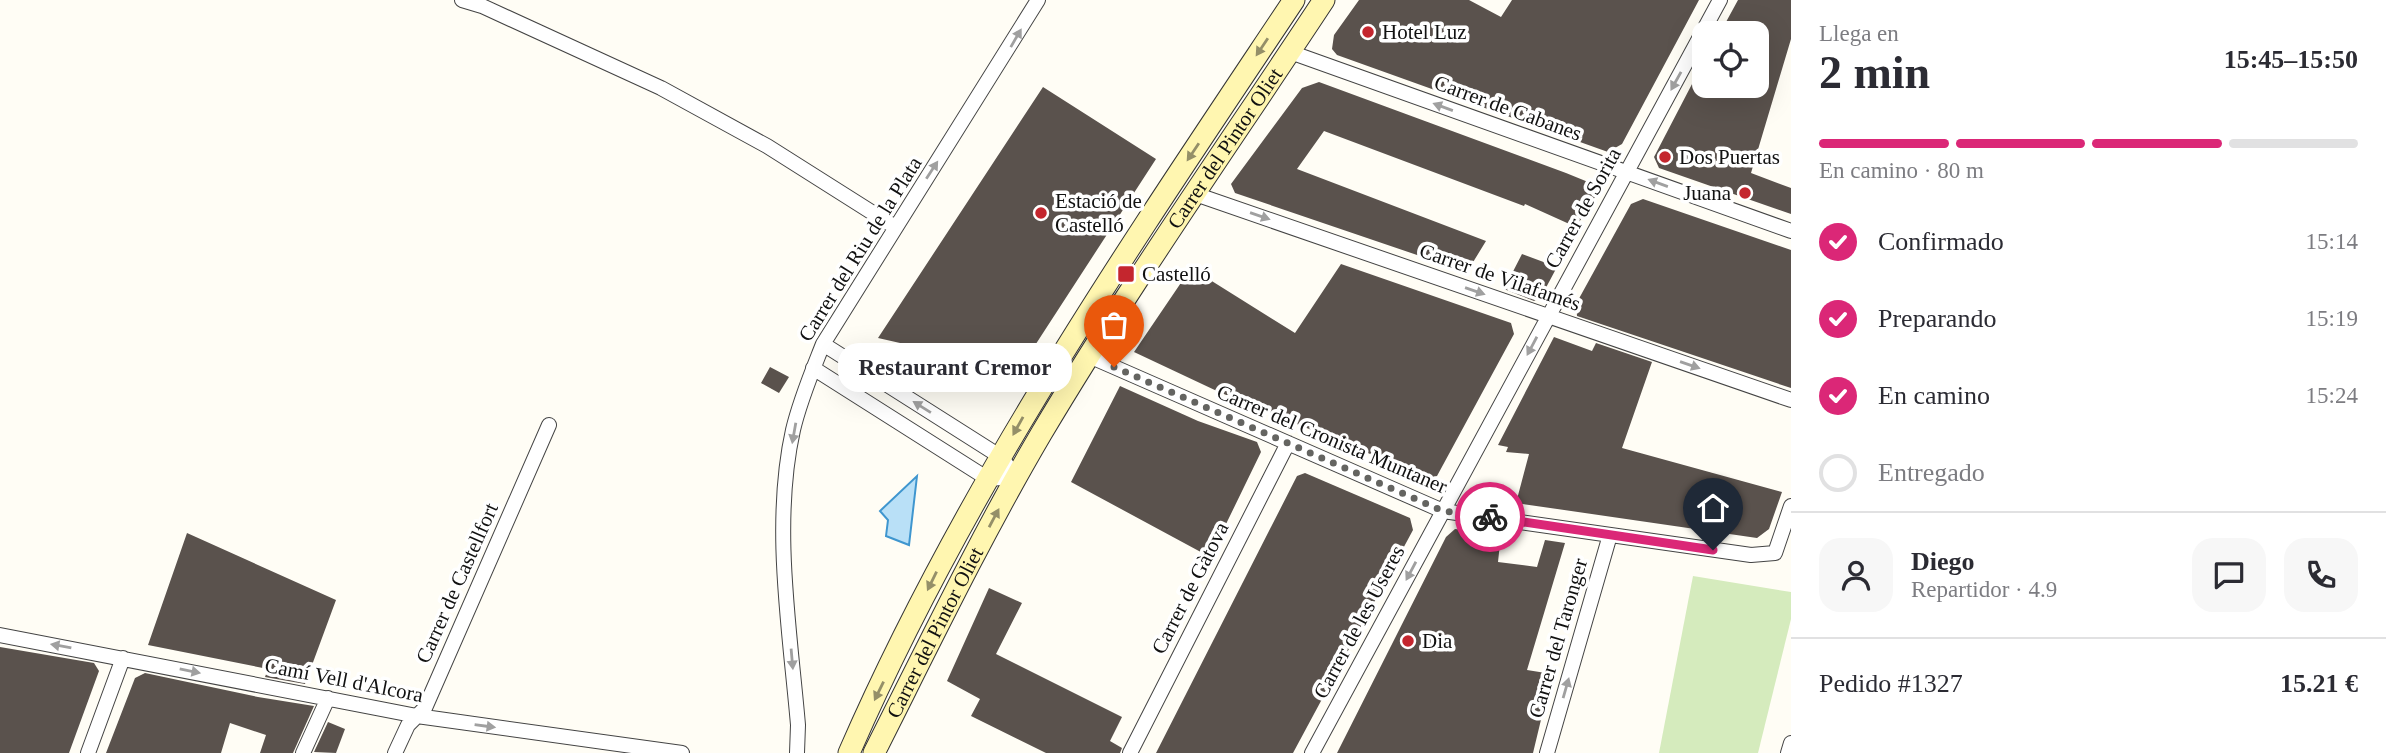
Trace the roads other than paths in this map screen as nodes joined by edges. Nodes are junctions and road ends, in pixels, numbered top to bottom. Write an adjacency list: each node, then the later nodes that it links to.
1 (462, 0): 9 (street)
2 (1038, 0): 9 (street, Carrer del Riu de la Plata, one-way to 2)
3 (1294, 0): 18 (main road, Carrer del Pintor Oliet, one-way to 18)
4 (1324, 0): 6 (main road, Carrer del Pintor Oliet)
5 (1720, 0): 7 (street, Carrer de Sorita, one-way to 7)
6 (1290, 52): 7 (street, Carrer de Cabanes, one-way to 6); 8 (main road, Carrer del Pintor Oliet)
7 (1626, 172): 10 (street, Carrer de Cabanes, one-way to 7); 11 (street, Carrer de Sorita)
8 (1195, 194): 11 (street, Carrer de Vilafamés, one-way to 11); 13 (main road, Carrer del Pintor Oliet)
9 (895, 228): 12 (street, Carrer del Riu de la Plata)
10 (1791, 231)
11 (1548, 316): 15 (street, Carrer de Vilafamés, one-way to 15); 22 (street, Carrer de Sorita, one-way to 22)
12 (823, 344): 14 (street, Carrer del Riu de la Plata); 18 (street, one-way to 12)
13 (1089, 356): 17 (street, Carrer del Cronista Muntaner); 19 (main road, Carrer del Pintor Oliet)
14 (813, 368): 20 (street); 33 (street, Carrer del Riu de la Plata, one-way to 33)
15 (1791, 400)
16 (549, 425): 27 (street, Carrer de Castellfort)
17 (1288, 443): 22 (street, Carrer del Cronista Muntaner); 36 (street, Carrer de Gàtova)
18 (1001, 457): 19 (street); 20 (main road, Carrer del Pintor Oliet)
19 (1017, 477): 20 (street); 35 (main road, Carrer del Pintor Oliet, one-way to 19)
20 (988, 479): 34 (main road, Carrer del Pintor Oliet, one-way to 34)
21 (1791, 506): 23 (street, Carrer del Cronista Muntaner)
22 (1443, 511): 23 (street, Carrer del Cronista Muntaner); 37 (street, Carrer de les Useres, one-way to 37)
23 (1610, 535): 38 (street, Carrer del Taronger, one-way to 23)
24 (0, 635): 25 (street, Camí Vell d'Alcora, one-way to 24)
25 (123, 657): 26 (street, Camí Vell d'Alcora, one-way to 26); 29 (street)
26 (328, 698): 27 (street, Camí Vell d'Alcora); 30 (street)
27 (417, 716): 31 (street, Carrer de Castellfort); 32 (street, Camí Vell d'Alcora, one-way to 32)
28 (1791, 743): 39 (street)
29 (88, 753)
30 (303, 753)
31 (395, 753)
32 (682, 753)
33 (797, 753)
34 (849, 753)
35 (874, 753)
36 (1130, 753)
37 (1312, 753)
38 (1547, 753)
39 (1788, 753)

